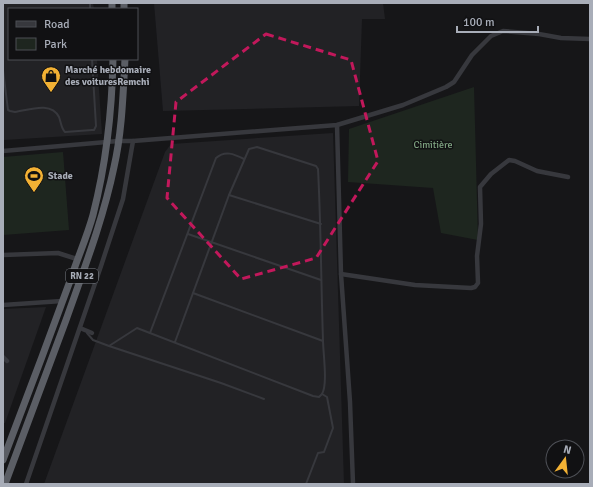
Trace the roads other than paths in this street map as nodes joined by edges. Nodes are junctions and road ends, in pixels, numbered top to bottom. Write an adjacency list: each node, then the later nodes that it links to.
1 (590, 39): 6 (street)
2 (92, 60): 5 (lane)
3 (114, 60): 9 (highway, RN 22)
4 (125, 60): 7 (highway, RN 22)
5 (3, 70)
6 (337, 125): 8 (street); 19 (street)
7 (118, 141): 8 (street); 9 (street); 37 (highway, RN 22)
8 (133, 141): 24 (street)
9 (107, 142): 10 (street); 18 (highway, RN 22)
10 (3, 151)
11 (244, 159): 13 (lane); 14 (lane); 15 (lane)
12 (568, 177): 19 (street)
13 (230, 195): 14 (lane); 16 (lane)
14 (321, 224): 20 (lane)
15 (188, 234): 16 (lane); 28 (lane)
16 (212, 243): 20 (lane); 21 (lane)
17 (3, 255): 18 (street)
18 (77, 259): 22 (highway, RN 22)
19 (341, 274): 40 (street)
20 (322, 280): 29 (lane)
21 (193, 293): 29 (lane); 30 (lane)
22 (62, 301): 23 (street); 36 (highway, RN 22)
23 (3, 305)
24 (82, 321): 25 (street); 26 (lane)
25 (80, 328): 26 (street); 38 (street)
26 (86, 330): 27 (street); 31 (lane)
27 (92, 333)
28 (150, 333): 30 (lane); 31 (lane)
29 (323, 341): 34 (lane)
30 (175, 342): 34 (lane)
31 (109, 346): 35 (lane)
32 (3, 357): 33 (street)
33 (7, 361)
34 (322, 394): 39 (lane)
35 (264, 399)
36 (3, 460)
37 (5, 484)
38 (26, 484)
39 (306, 484)
40 (353, 484)

